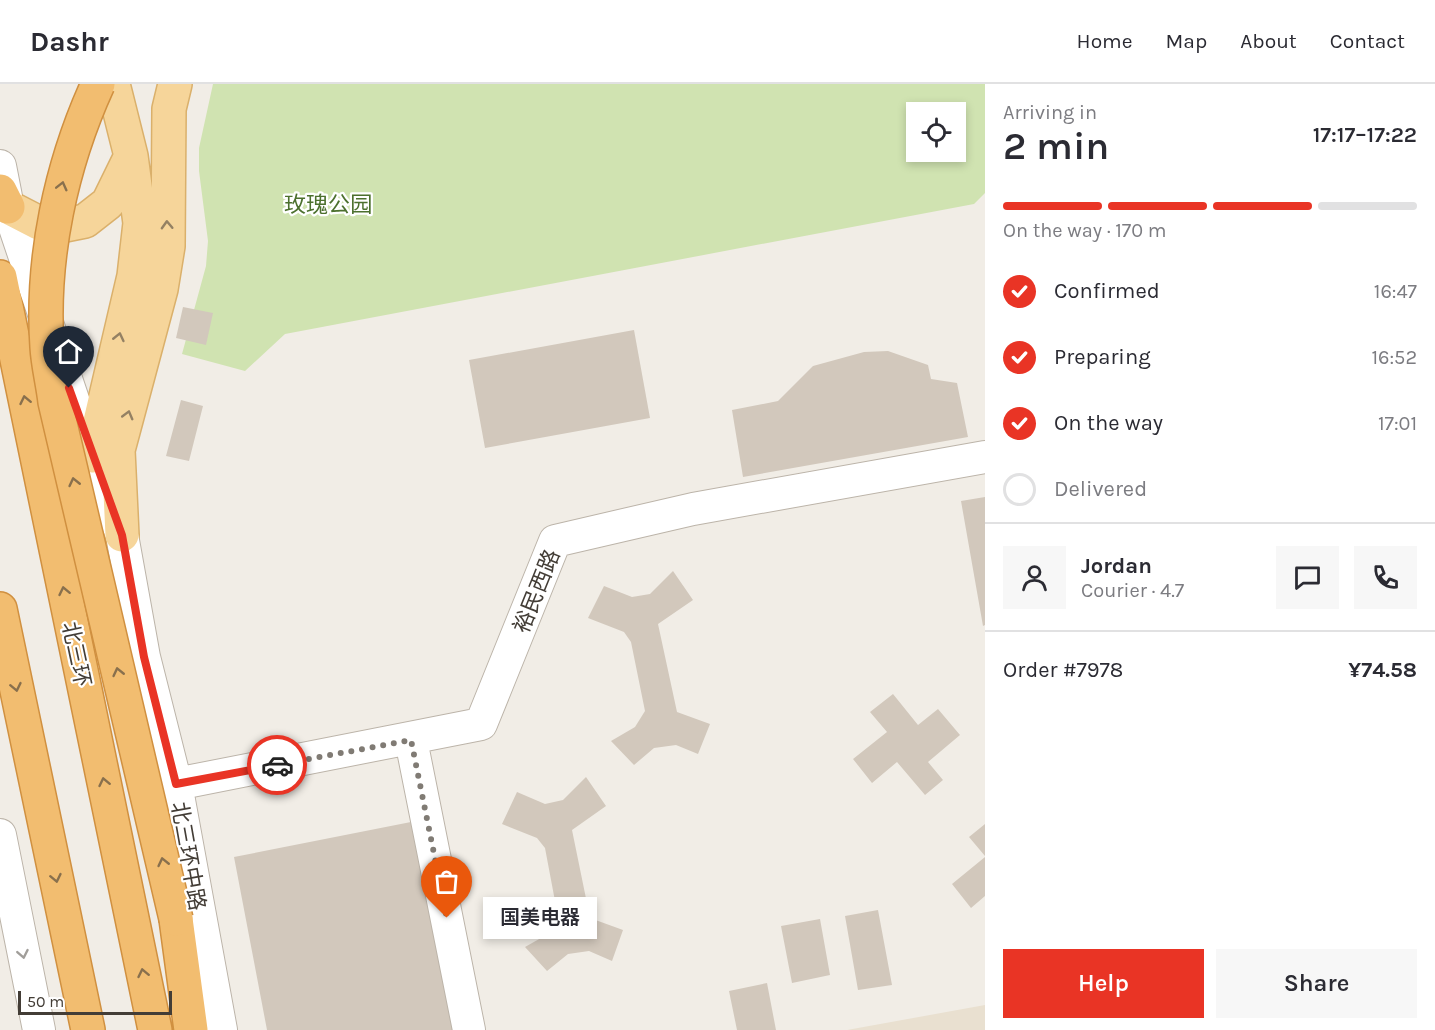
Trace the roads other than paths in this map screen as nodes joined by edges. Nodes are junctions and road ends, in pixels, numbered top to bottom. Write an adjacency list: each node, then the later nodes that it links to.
1 (99, 84): 18 (highway, one-way to 1, bridge)
2 (113, 84): 4 (main road)
3 (175, 84): 10 (main road, one-way to 3)
4 (131, 156): 6 (main road); 8 (main road, one-way to 4)
5 (0, 166): 6 (street, 北三环中路)
6 (4, 199): 8 (street, 北三环中路)
7 (0, 278): 17 (highway, 北三环, one-way to 7)
8 (92, 456): 10 (street, 北三环中路)
9 (985, 457): 12 (street, 裕民西路)
10 (122, 535): 13 (street, 北三环中路)
11 (0, 609): 16 (highway, one-way to 16)
12 (411, 740): 13 (street, 裕民西路); 20 (street)
13 (176, 784): 19 (street, 北三环中路)
14 (0, 835): 15 (street, one-way to 15)
15 (39, 1030)
16 (88, 1030)
17 (155, 1030)
18 (191, 1030)
19 (221, 1030)
20 (469, 1030)

